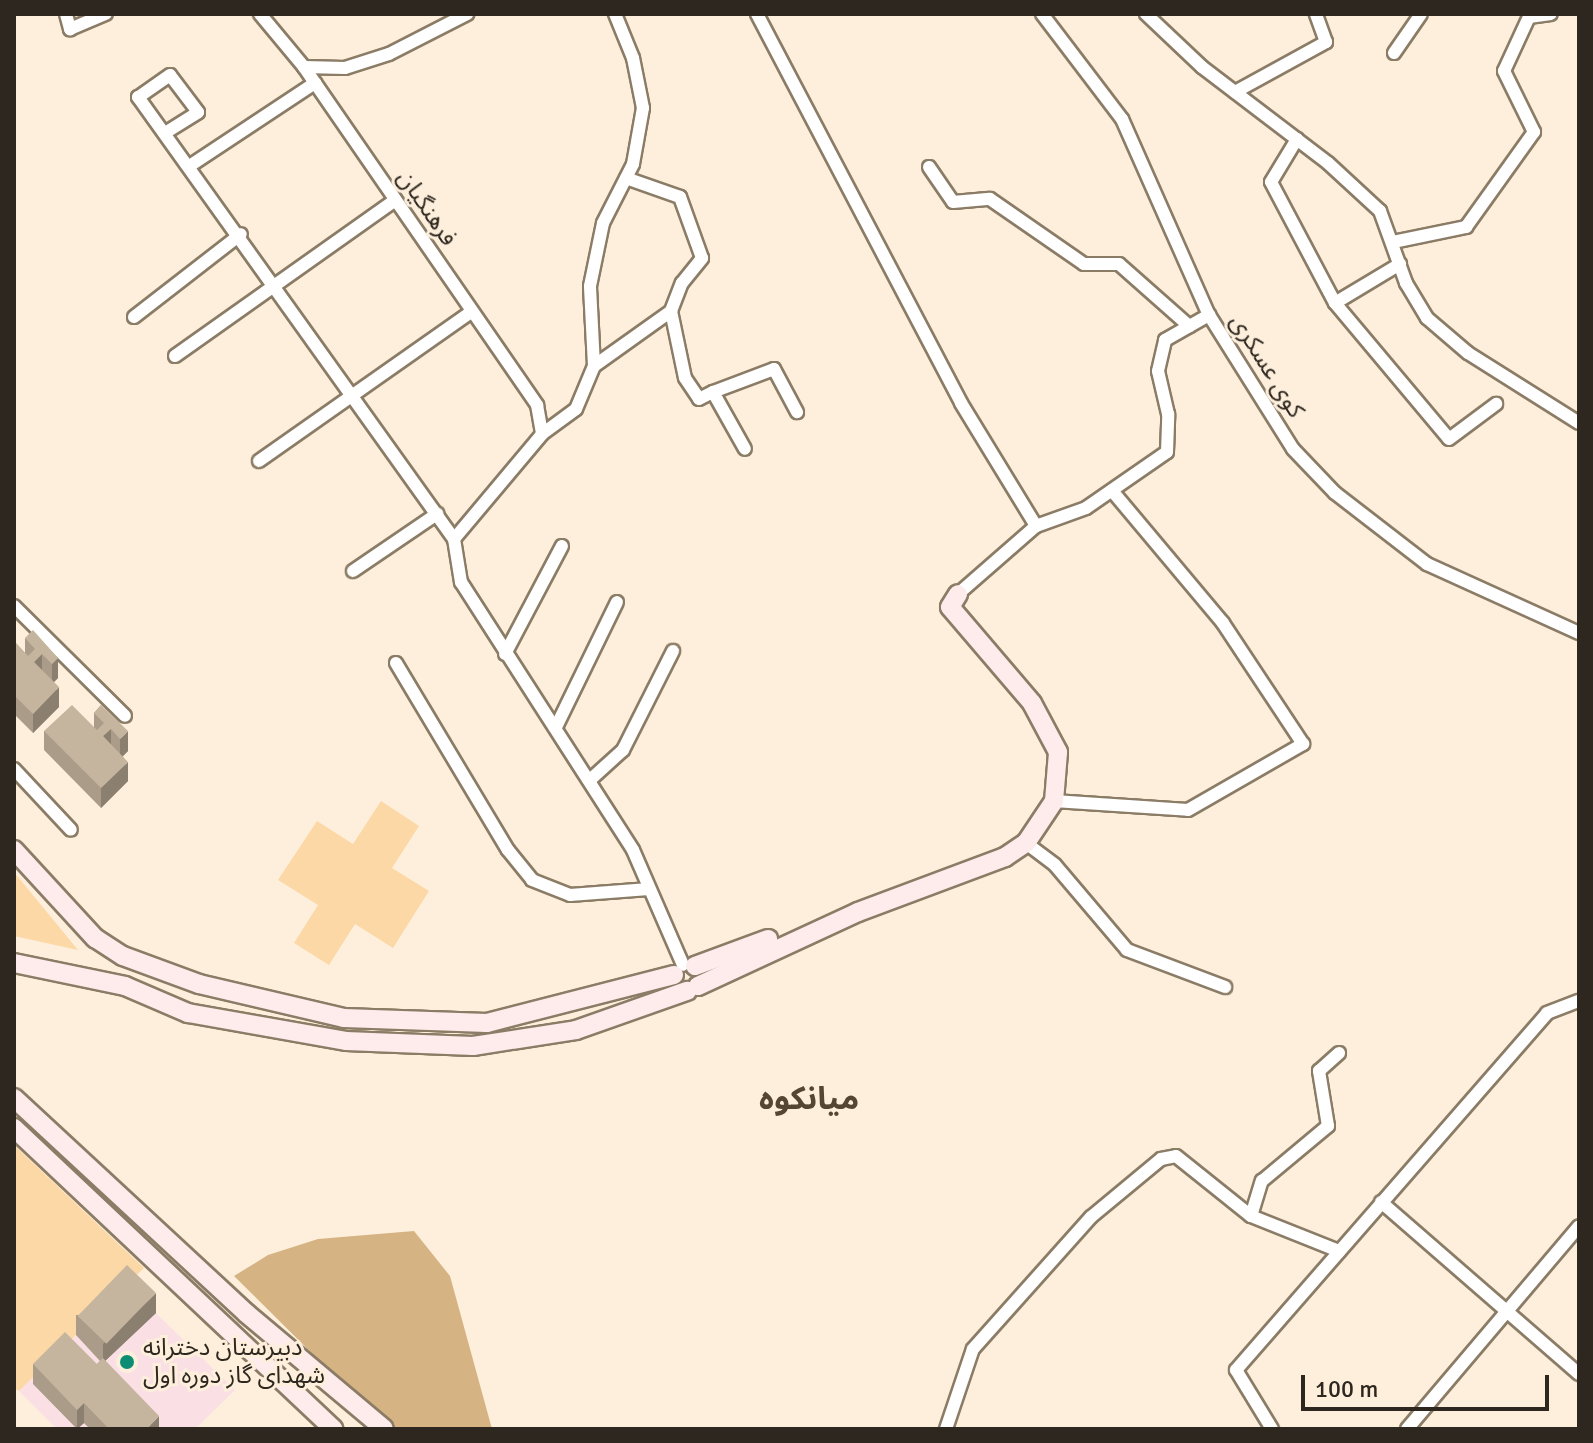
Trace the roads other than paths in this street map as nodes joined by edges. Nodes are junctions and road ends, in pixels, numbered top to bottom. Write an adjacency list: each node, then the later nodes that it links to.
1 (66, 14): 2 (street)
2 (106, 14)
3 (260, 14): 14 (street, فرهنگیان)
4 (467, 14): 14 (street)
5 (615, 14): 21 (street)
6 (757, 14): 45 (street)
7 (1042, 14): 30 (street, کوی عسکری)
8 (1146, 14): 16 (street)
9 (1316, 14): 16 (street)
10 (1421, 14): 13 (street)
11 (1551, 14): 12 (street)
12 (1528, 15): 24 (street)
13 (1394, 53)
14 (304, 67): 15 (street, فرهنگیان)
15 (315, 83): 19 (street); 22 (street, فرهنگیان)
16 (1235, 92): 18 (street)
17 (165, 133): 17 (street); 19 (street)
18 (1297, 139): 24 (street); 27 (street)
19 (191, 165): 23 (street)
20 (929, 167): 32 (street)
21 (626, 178): 28 (street); 34 (street)
22 (395, 200): 26 (street); 29 (street, فرهنگیان)
23 (241, 234): 26 (street); 31 (street)
24 (1393, 242): 25 (street)
25 (1400, 264): 27 (street); 39 (street)
26 (274, 282): 33 (street); 36 (street)
27 (1335, 303): 37 (street)
28 (671, 311): 34 (street); 35 (street)
29 (471, 312): 36 (street); 40 (street, فرهنگیان)
30 (1209, 315): 32 (street); 52 (street, کوی عسکری)
31 (134, 317)
32 (1189, 326): 43 (street)
33 (175, 356)
34 (594, 366): 40 (street)
35 (713, 392): 38 (street); 41 (street)
36 (353, 397): 42 (street); 44 (street)
37 (1496, 404)
38 (797, 412)
39 (1579, 423)
40 (542, 434): 46 (street)
41 (745, 449)
42 (259, 461)
43 (1113, 492): 45 (street); 60 (street)
44 (437, 514): 46 (street); 48 (street)
45 (1036, 526): 49 (street)
46 (454, 539): 54 (street)
47 (562, 546): 54 (street)
48 (353, 571)
49 (958, 594): 60 (main road)
50 (617, 602): 57 (street)
51 (14, 606): 56 (street)
52 (1576, 636)
53 (673, 651): 59 (street)
54 (505, 654): 57 (street)
55 (396, 663): 64 (street)
56 (125, 716)
57 (556, 727): 59 (street)
58 (14, 769): 61 (street)
59 (591, 779): 64 (street)
60 (1054, 801): 62 (main road)
61 (71, 830)
62 (1026, 843): 66 (main road); 67 (street); 68 (main road)
63 (14, 850): 66 (main road)
64 (649, 889): 66 (street)
65 (14, 963): 68 (main road)
66 (684, 969): 68 (main road)
67 (1225, 987)
68 (692, 988)
69 (1579, 1001): 73 (street)
70 (1339, 1053): 74 (street)
71 (14, 1098): 80 (main road)
72 (14, 1128): 79 (main road)
73 (1381, 1202): 76 (street); 77 (street)
74 (1251, 1216): 76 (street); 81 (street)
75 (1579, 1226): 77 (street)
76 (1339, 1251): 82 (street)
77 (1506, 1312): 78 (street); 83 (street)
78 (1579, 1374)
79 (333, 1429)
80 (384, 1429)
81 (946, 1429)
82 (1272, 1429)
83 (1407, 1429)

